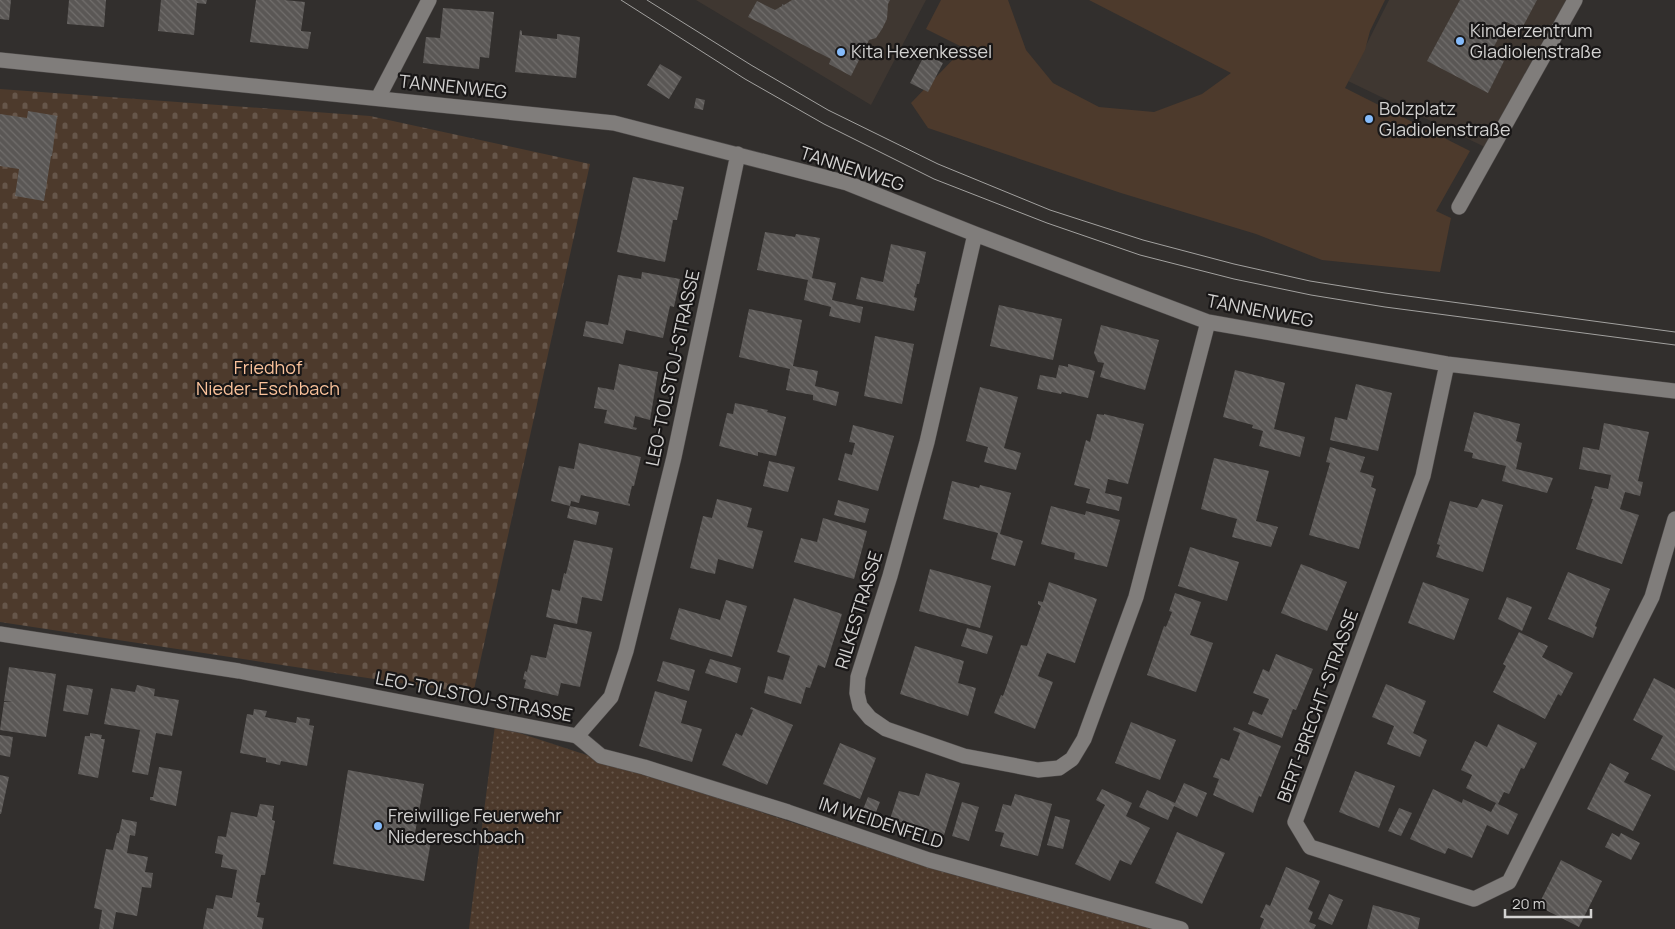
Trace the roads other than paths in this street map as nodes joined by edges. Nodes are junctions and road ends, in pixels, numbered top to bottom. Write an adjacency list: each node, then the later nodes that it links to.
1 (429, 0): 4 (street)
2 (1574, 0): 6 (street)
3 (0, 60): 4 (street, TANNENWEG)
4 (378, 98): 5 (street, TANNENWEG)
5 (738, 154): 7 (street, TANNENWEG); 13 (street, LEO-TOLSTOJ-STRASSE)
6 (1459, 207)
7 (974, 234): 8 (street, TANNENWEG); 8 (street, RILKESTRASSE)
8 (1208, 322): 9 (street, TANNENWEG)
9 (1446, 364): 10 (street, TANNENWEG); 11 (street, BERT-BRECHT-STRASSE)
10 (1675, 391)
11 (1675, 519)
12 (0, 634): 13 (street, LEO-TOLSTOJ-STRASSE)
13 (577, 736): 14 (street, IM WEIDENFELD)
14 (1181, 929)

